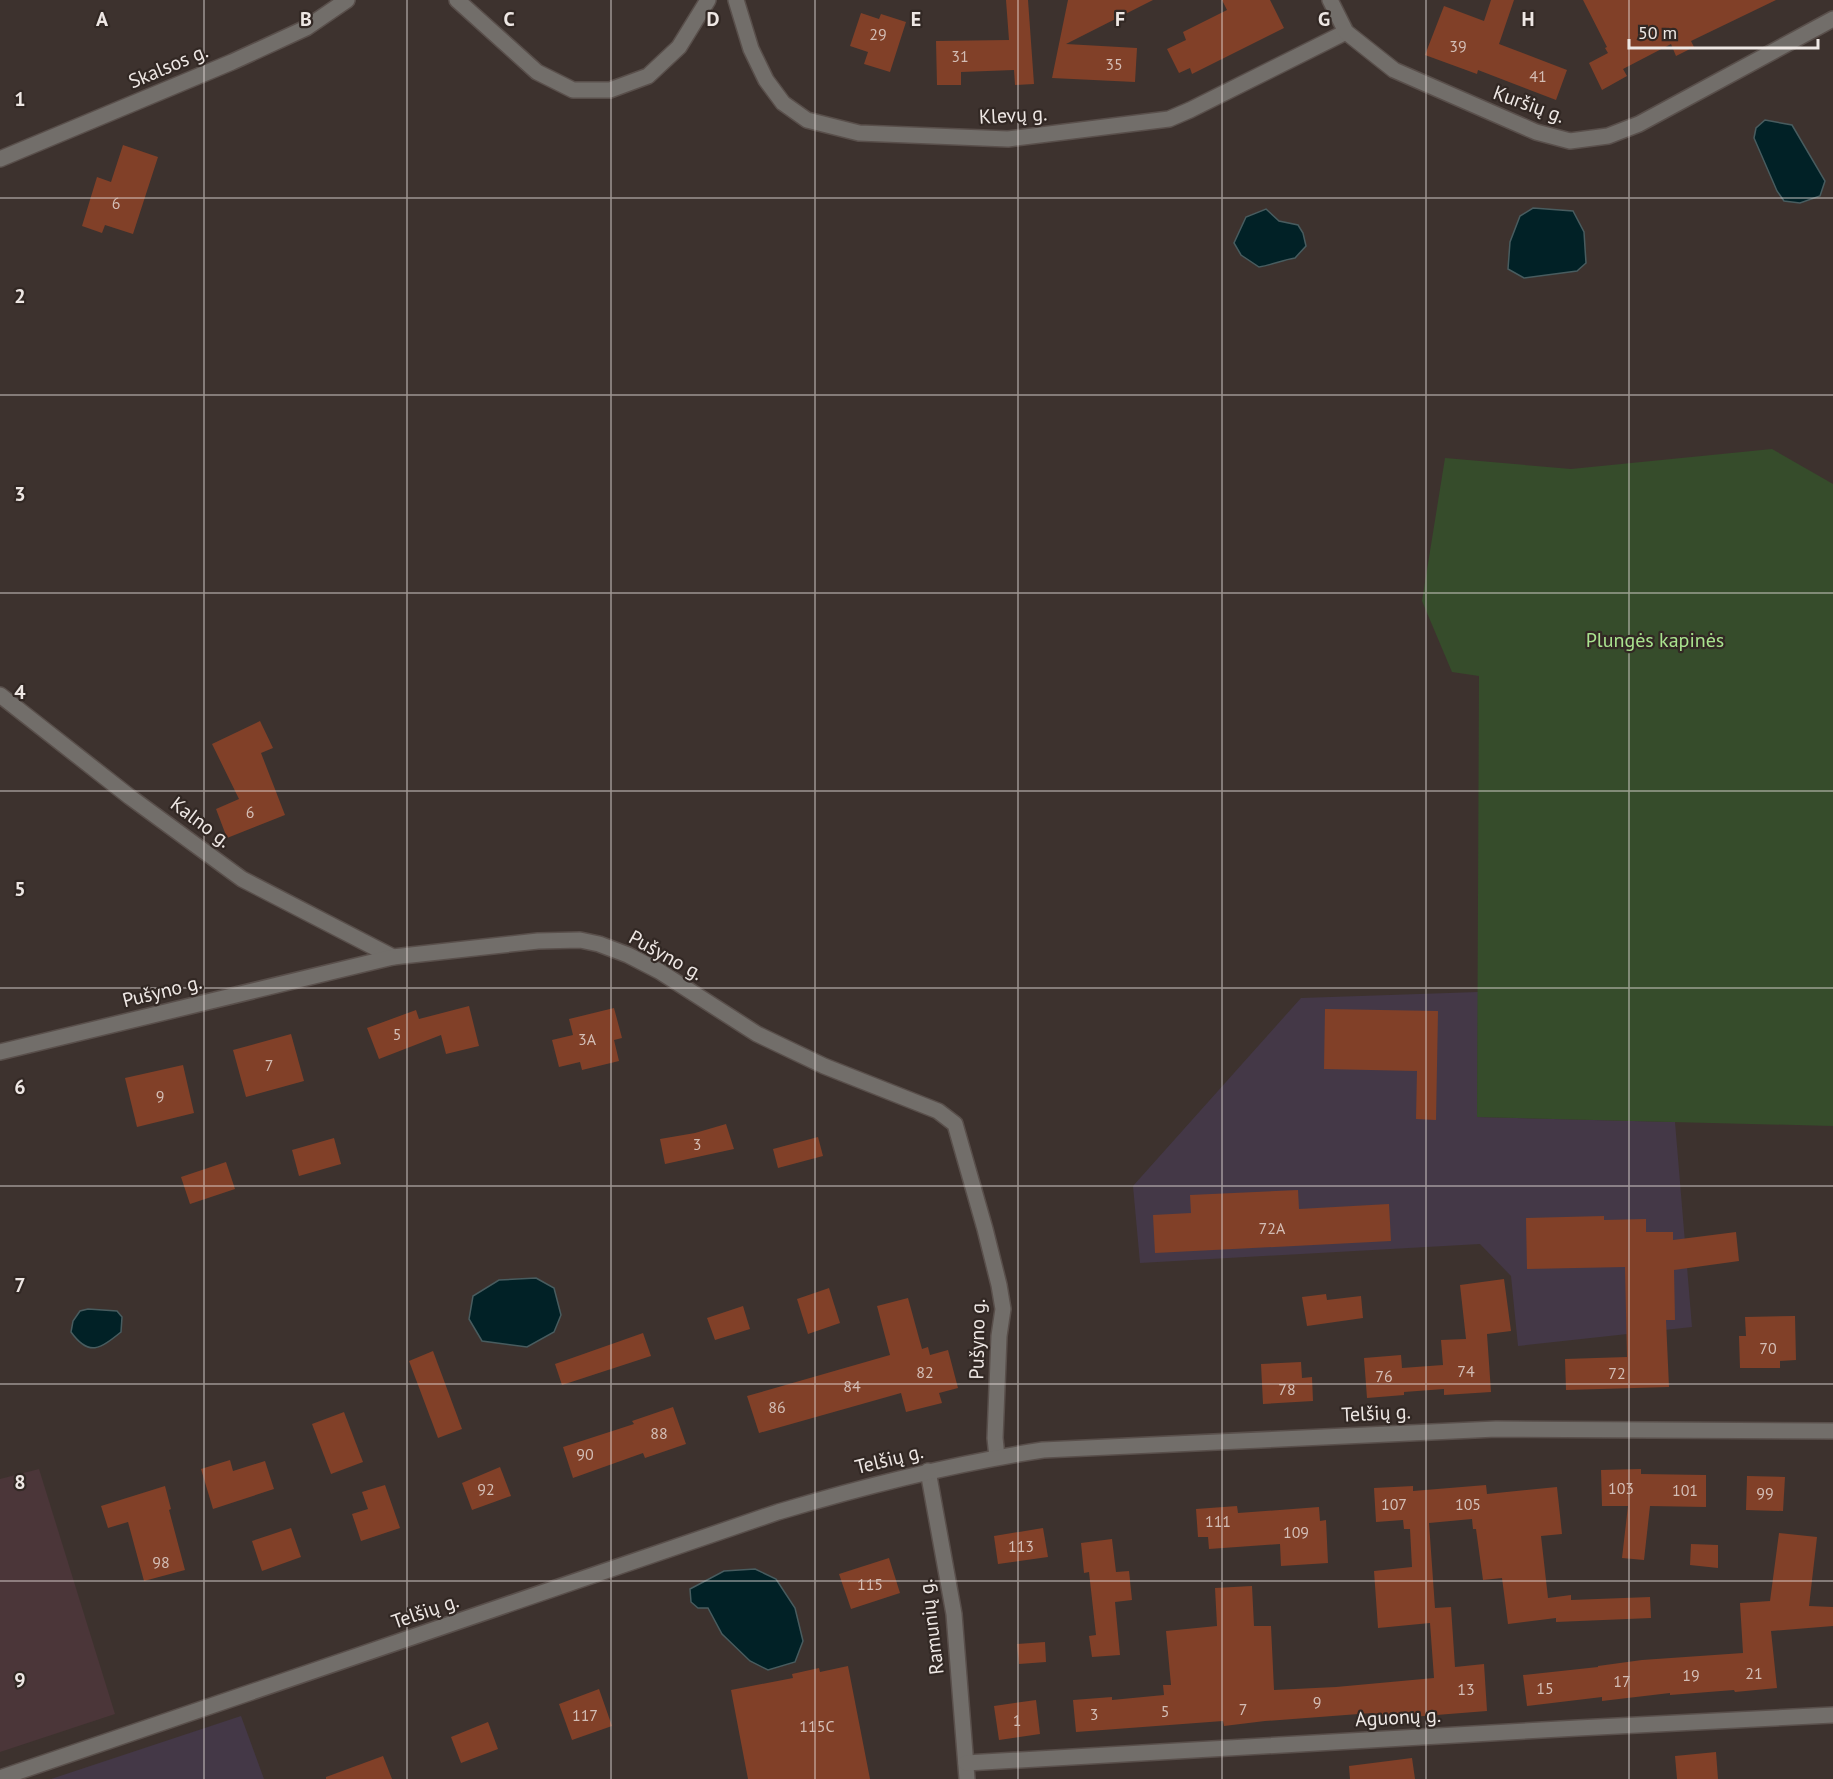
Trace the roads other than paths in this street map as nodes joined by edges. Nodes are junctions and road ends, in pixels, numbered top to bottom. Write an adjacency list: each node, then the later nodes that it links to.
1 (347, 0): 8 (street, Skalsos g.)
2 (457, 0): 3 (street)
3 (708, 0)
4 (736, 0): 7 (street, Klevų g.)
5 (1330, 0): 7 (street, Kuršių g.)
6 (1833, 19): 7 (street, Kuršių g.)
7 (1346, 32)
8 (0, 159)
9 (0, 695): 10 (street, Kalno g.)
10 (393, 957): 11 (street, Pušyno g.); 13 (street, Pušyno g.)
11 (0, 1052)
12 (1833, 1431): 13 (street, Telšių g.)
13 (997, 1457): 14 (street, Telšių g.)
14 (928, 1471): 16 (street, Ramunių g.); 17 (street, Telšių g.)
15 (1833, 1715): 16 (street, Aguonų g.)
16 (966, 1763): 18 (street, Ramunių g.)
17 (0, 1778)
18 (967, 1779)

